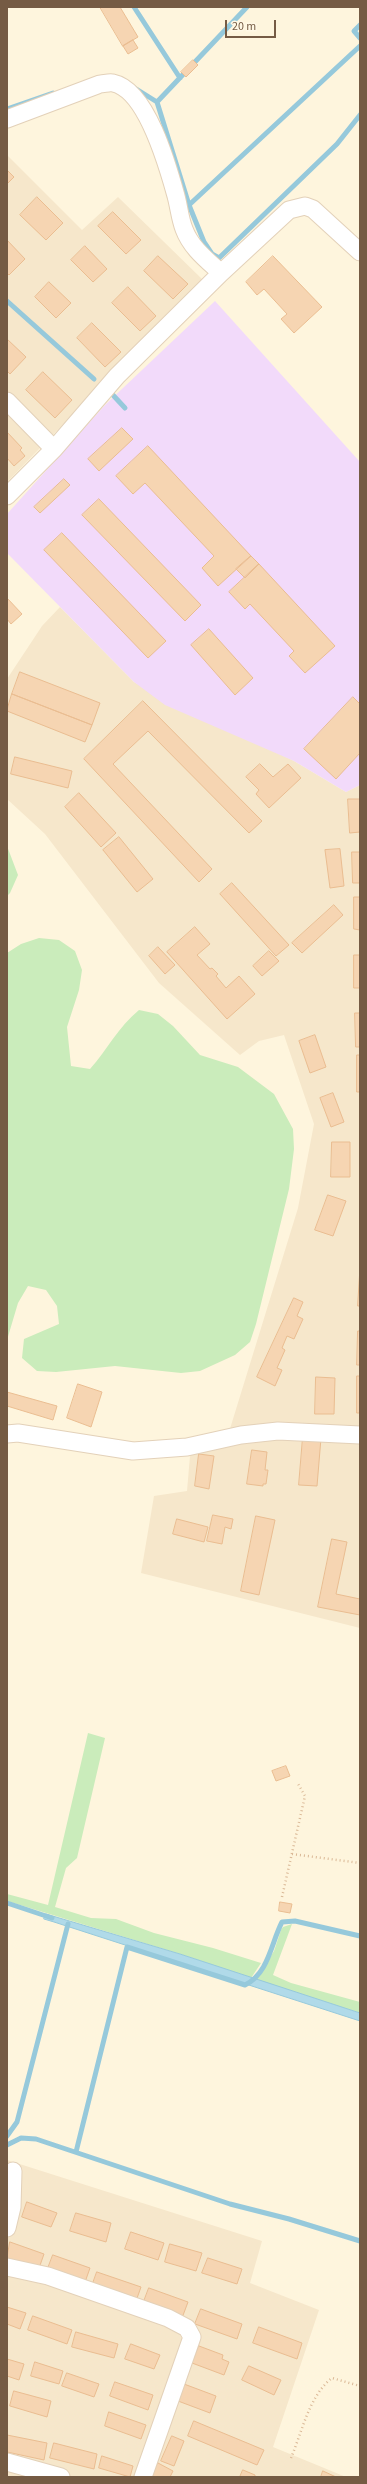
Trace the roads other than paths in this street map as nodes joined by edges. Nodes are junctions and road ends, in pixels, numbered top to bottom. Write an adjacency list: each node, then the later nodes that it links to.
1 (7, 118): 3 (street)
2 (360, 252): 3 (street)
3 (221, 273): 5 (street)
4 (7, 401): 5 (street)
5 (54, 449): 6 (street)
6 (7, 496)
7 (7, 1434): 8 (street)
8 (360, 1435)
9 (13, 2171): 10 (street)
10 (7, 2228)
11 (7, 2267): 14 (street)
12 (7, 2462): 13 (street)
13 (61, 2477)
14 (143, 2477)

